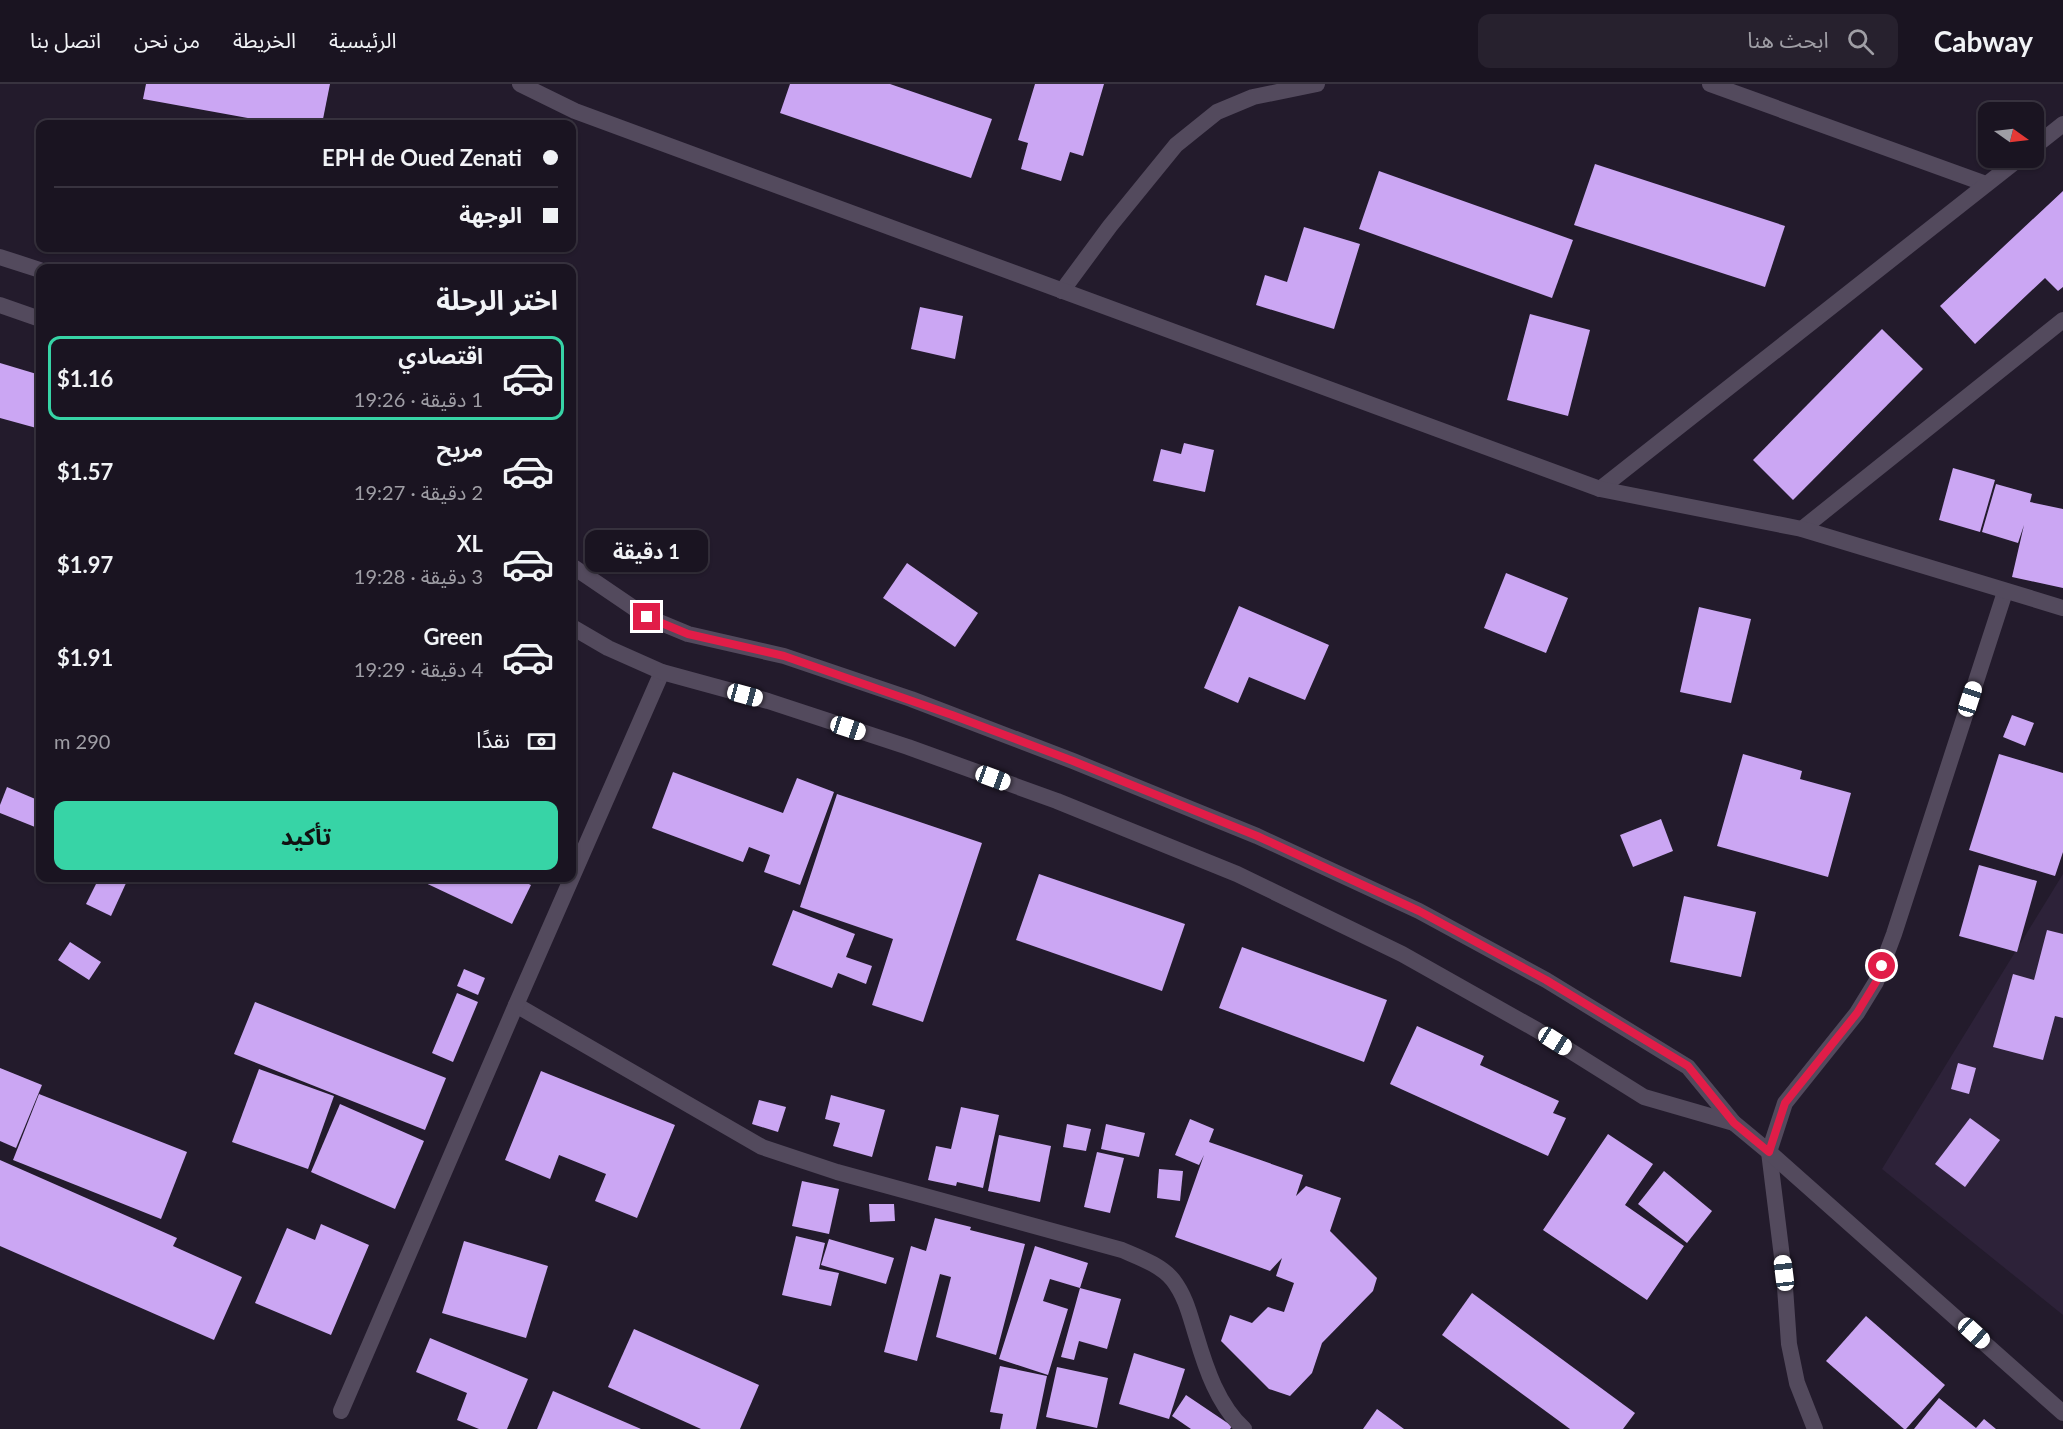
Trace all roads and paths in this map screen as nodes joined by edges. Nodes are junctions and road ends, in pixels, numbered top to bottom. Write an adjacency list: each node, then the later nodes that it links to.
1 (1317, 84): 10 (street)
2 (1710, 84): 7 (street)
3 (525, 85): 10 (street)
4 (2063, 124): 5 (street)
5 (2044, 139)
6 (2007, 168): 7 (street)
7 (1986, 184): 14 (street)
8 (0, 257): 9 (street)
9 (36, 269)
10 (1062, 291): 14 (street)
11 (0, 305): 12 (street)
12 (36, 318)
13 (2063, 320): 15 (street)
14 (1600, 489): 15 (street)
15 (1802, 529): 17 (street)
16 (576, 569): 24 (street)
17 (2005, 592): 18 (street); 25 (street)
18 (2063, 608)
19 (576, 629): 20 (street)
20 (662, 672): 21 (street); 24 (street)
21 (576, 868)
22 (570, 882): 23 (street)
23 (516, 1005): 26 (street); 28 (street)
24 (1734, 1123): 25 (street)
25 (1769, 1152): 27 (street); 29 (street)
26 (341, 1411)
27 (2063, 1413)
28 (1244, 1429)
29 (1815, 1429)

